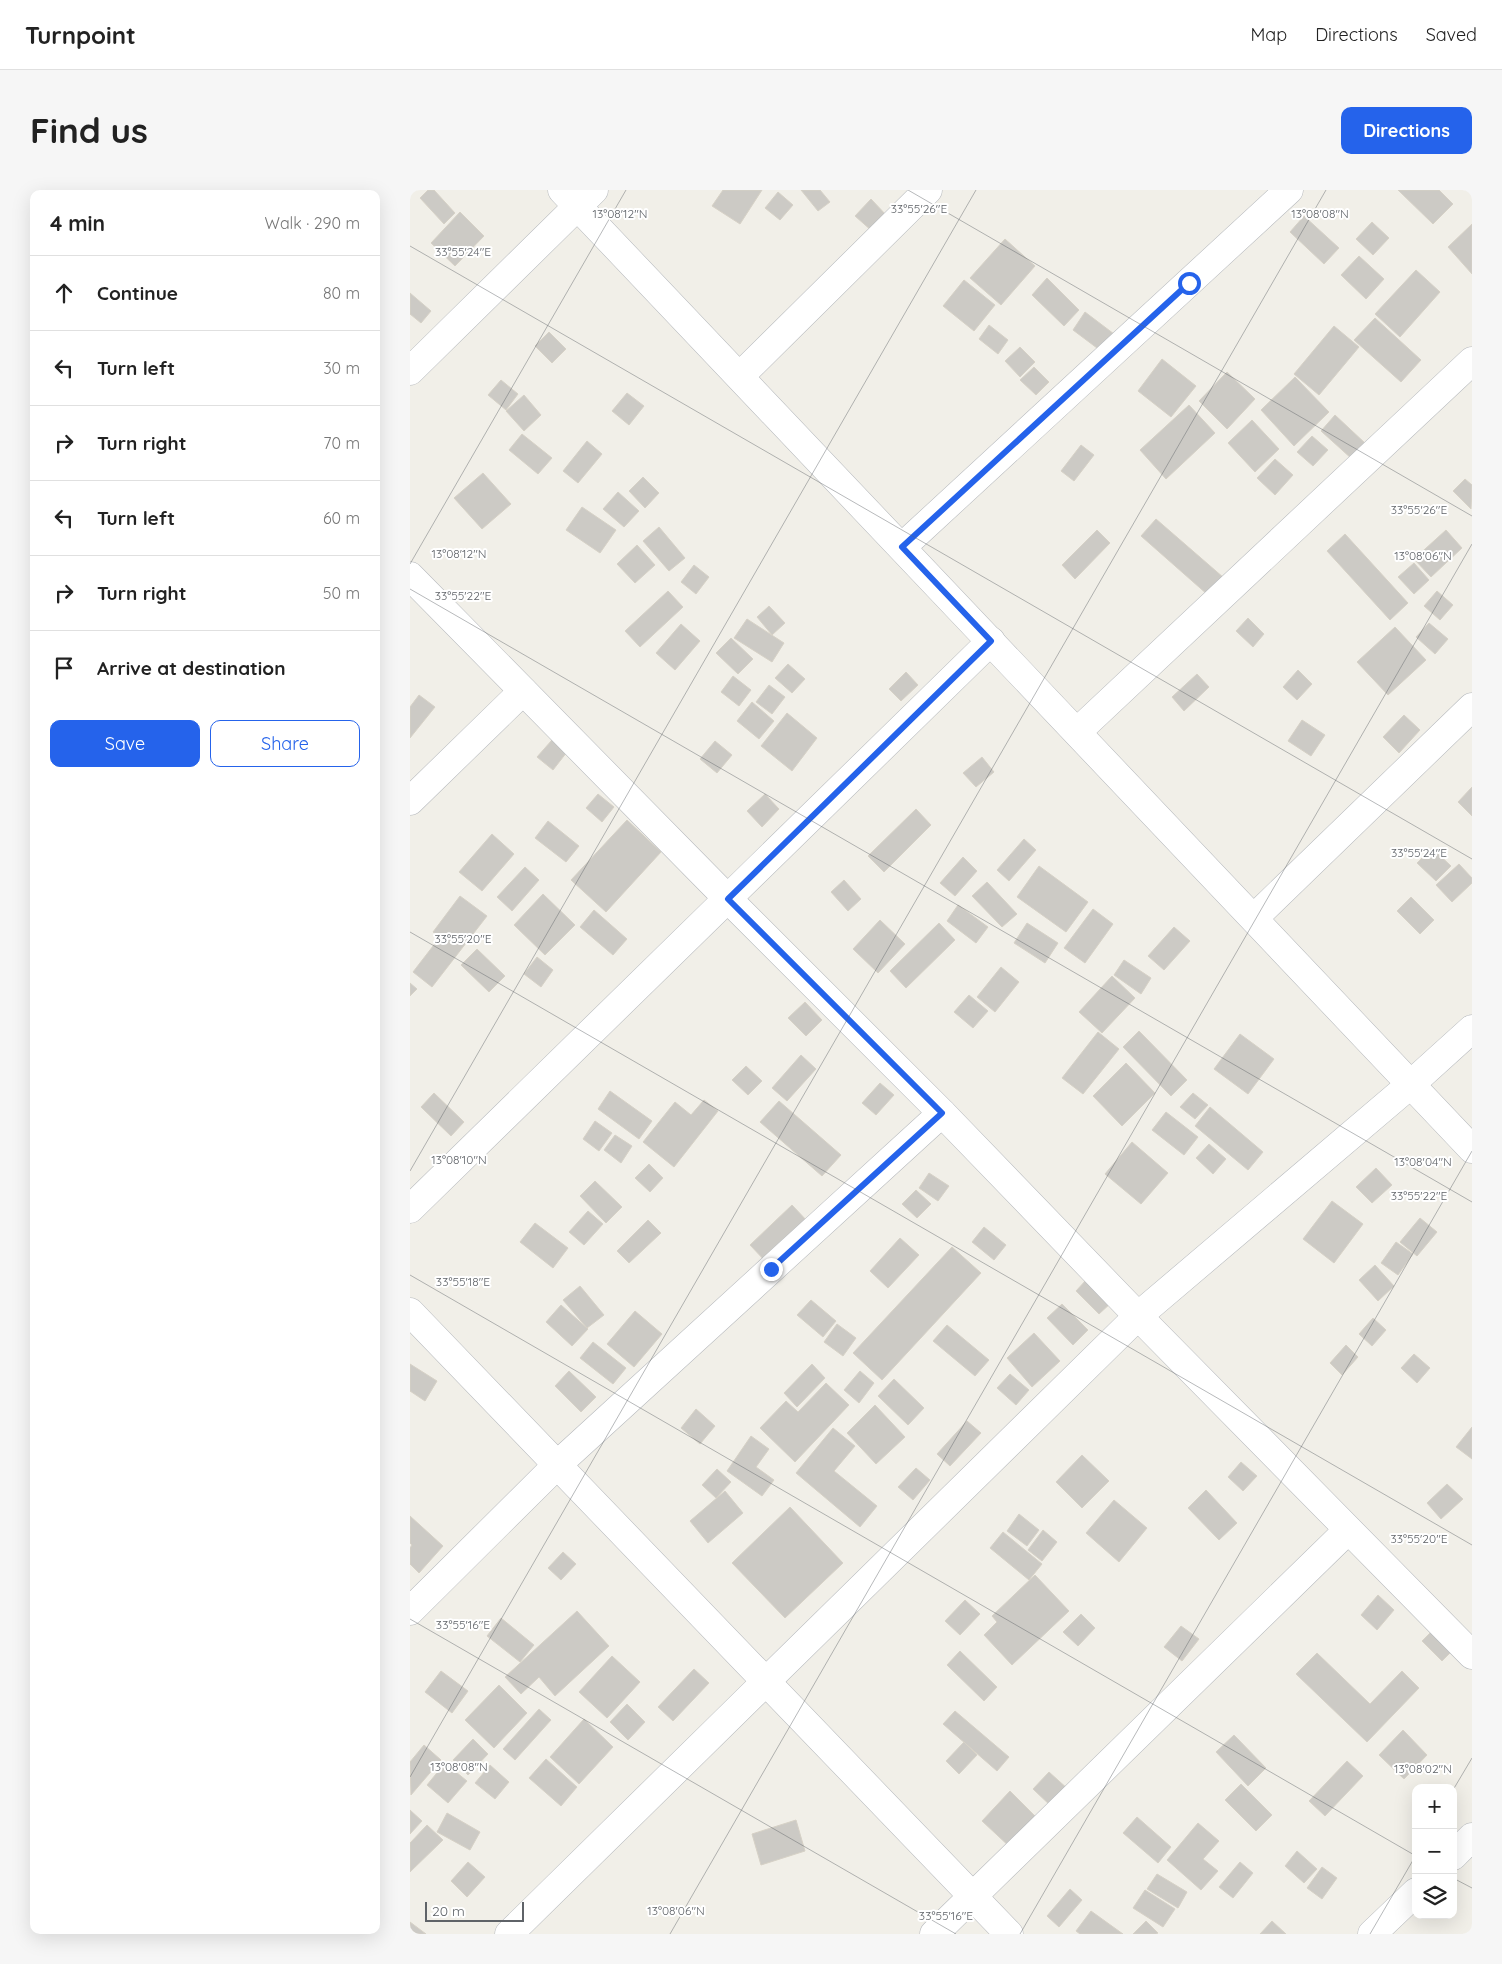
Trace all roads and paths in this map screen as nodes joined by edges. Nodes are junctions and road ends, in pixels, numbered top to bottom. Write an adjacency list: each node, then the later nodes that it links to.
1 (928, 190): 6 (street)
2 (1289, 190): 7 (street)
3 (578, 195): 5 (street); 6 (street)
4 (1472, 361): 12 (street)
5 (410, 371)
6 (740, 376): 7 (street)
7 (902, 547): 9 (street)
8 (410, 576): 10 (street)
9 (991, 641): 12 (street); 14 (street)
10 (523, 691): 13 (street); 14 (street)
11 (1472, 706): 15 (street)
12 (1077, 732): 15 (street)
13 (410, 801)
14 (728, 899): 18 (street); 20 (street)
15 (1254, 918): 17 (street)
16 (1472, 1029): 17 (street)
17 (1410, 1085): 19 (street); 22 (street)
18 (942, 1113): 22 (street); 23 (street)
19 (1472, 1149)
20 (410, 1209)
21 (410, 1312): 23 (street)
22 (1138, 1316): 24 (street); 27 (street)
23 (557, 1465): 25 (street); 27 (street)
24 (1348, 1530): 26 (street); 30 (street)
25 (410, 1611)
26 (1472, 1655)
27 (766, 1682): 30 (street); 32 (street)
28 (1472, 1838): 29 (street)
29 (1457, 1852)
30 (973, 1896): 33 (street); 34 (street)
31 (1412, 1896): 35 (street)
32 (509, 1934)
33 (934, 1934)
34 (1009, 1934)
35 (1372, 1934)

